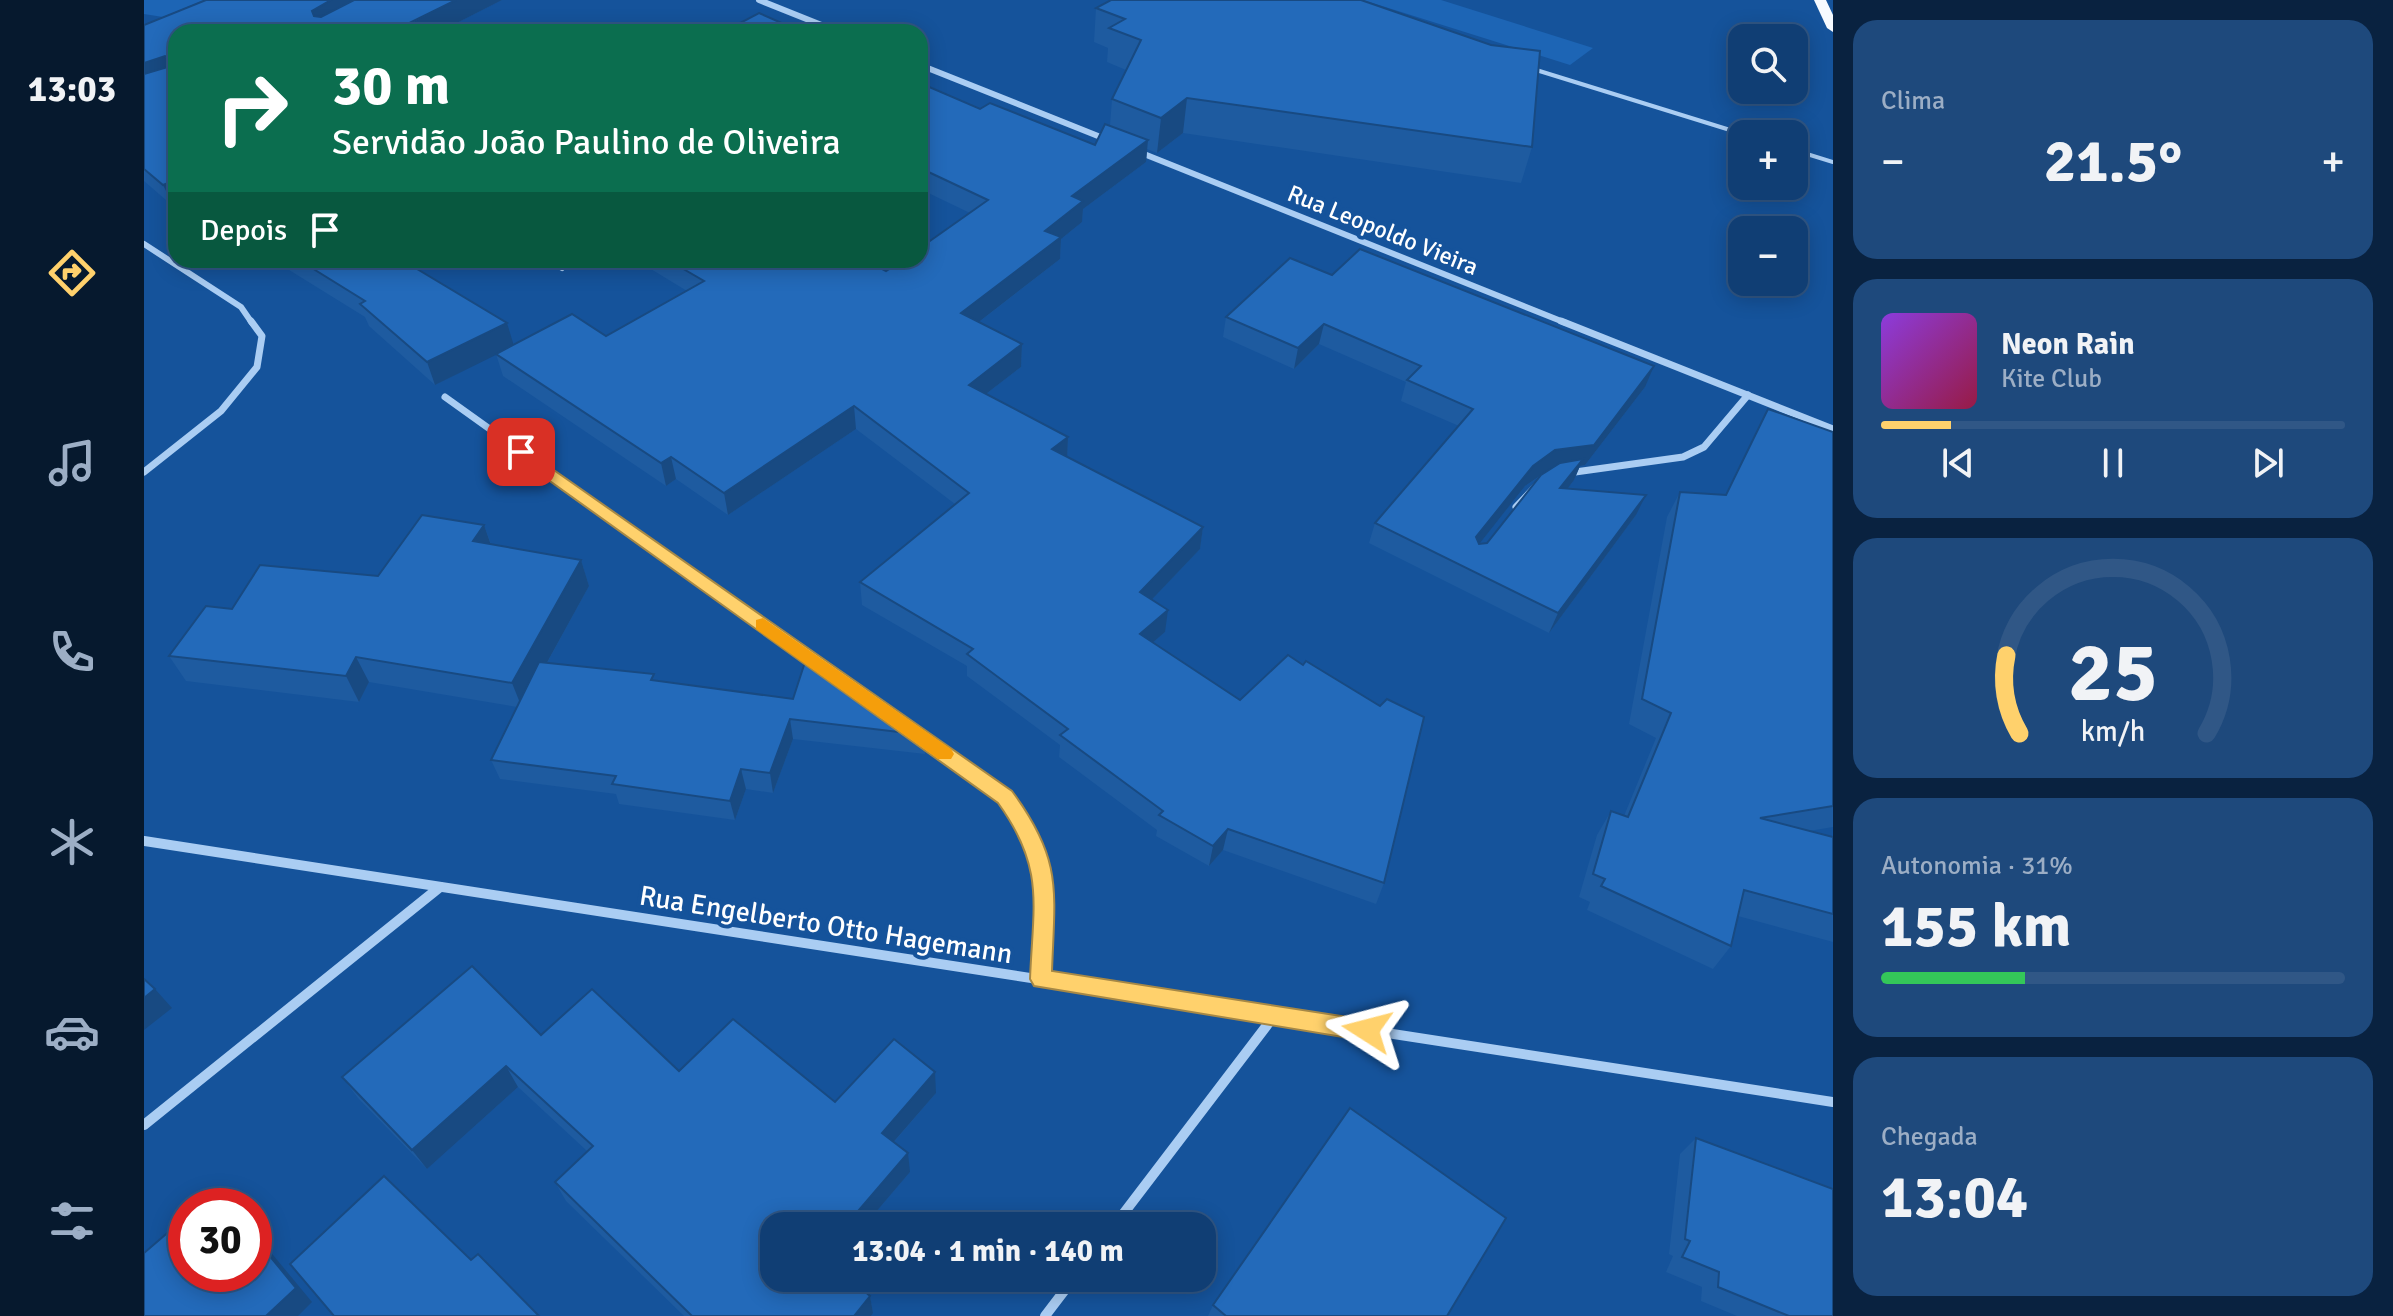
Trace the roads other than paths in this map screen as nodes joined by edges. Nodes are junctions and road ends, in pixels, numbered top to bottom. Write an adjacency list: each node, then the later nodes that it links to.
1 (759, 0): 3 (street)
2 (1820, 0): 4 (main road)
3 (819, 24)
4 (1833, 28)
5 (1519, 65): 7 (lane)
6 (928, 68): 8 (street)
7 (1728, 129)
8 (1112, 141)
9 (1127, 147): 15 (street, Rua Leopoldo Vieira)
10 (1808, 154): 11 (lane)
11 (1833, 162)
12 (144, 244): 13 (street)
13 (168, 260)
14 (181, 268): 18 (street)
15 (1748, 395): 17 (street, Rua Leopoldo Vieira); 19 (street)
16 (445, 397): 22 (street)
17 (1833, 429)
18 (144, 472)
19 (1565, 474)
20 (1549, 477): 21 (street)
21 (1511, 514)
22 (890, 715)
23 (903, 724): 26 (street)
24 (144, 841): 25 (street, Rua Engelberto Otto Hagemann)
25 (440, 887): 26 (street, Rua Engelberto Otto Hagemann); 29 (street)
26 (1041, 979): 27 (street, Rua Engelberto Otto Hagemann)
27 (1274, 1016): 28 (street, Rua Engelberto Otto Hagemann); 30 (street)
28 (1833, 1102)
29 (144, 1125)
30 (1125, 1212)
31 (1063, 1292): 32 (street)
32 (1045, 1316)

